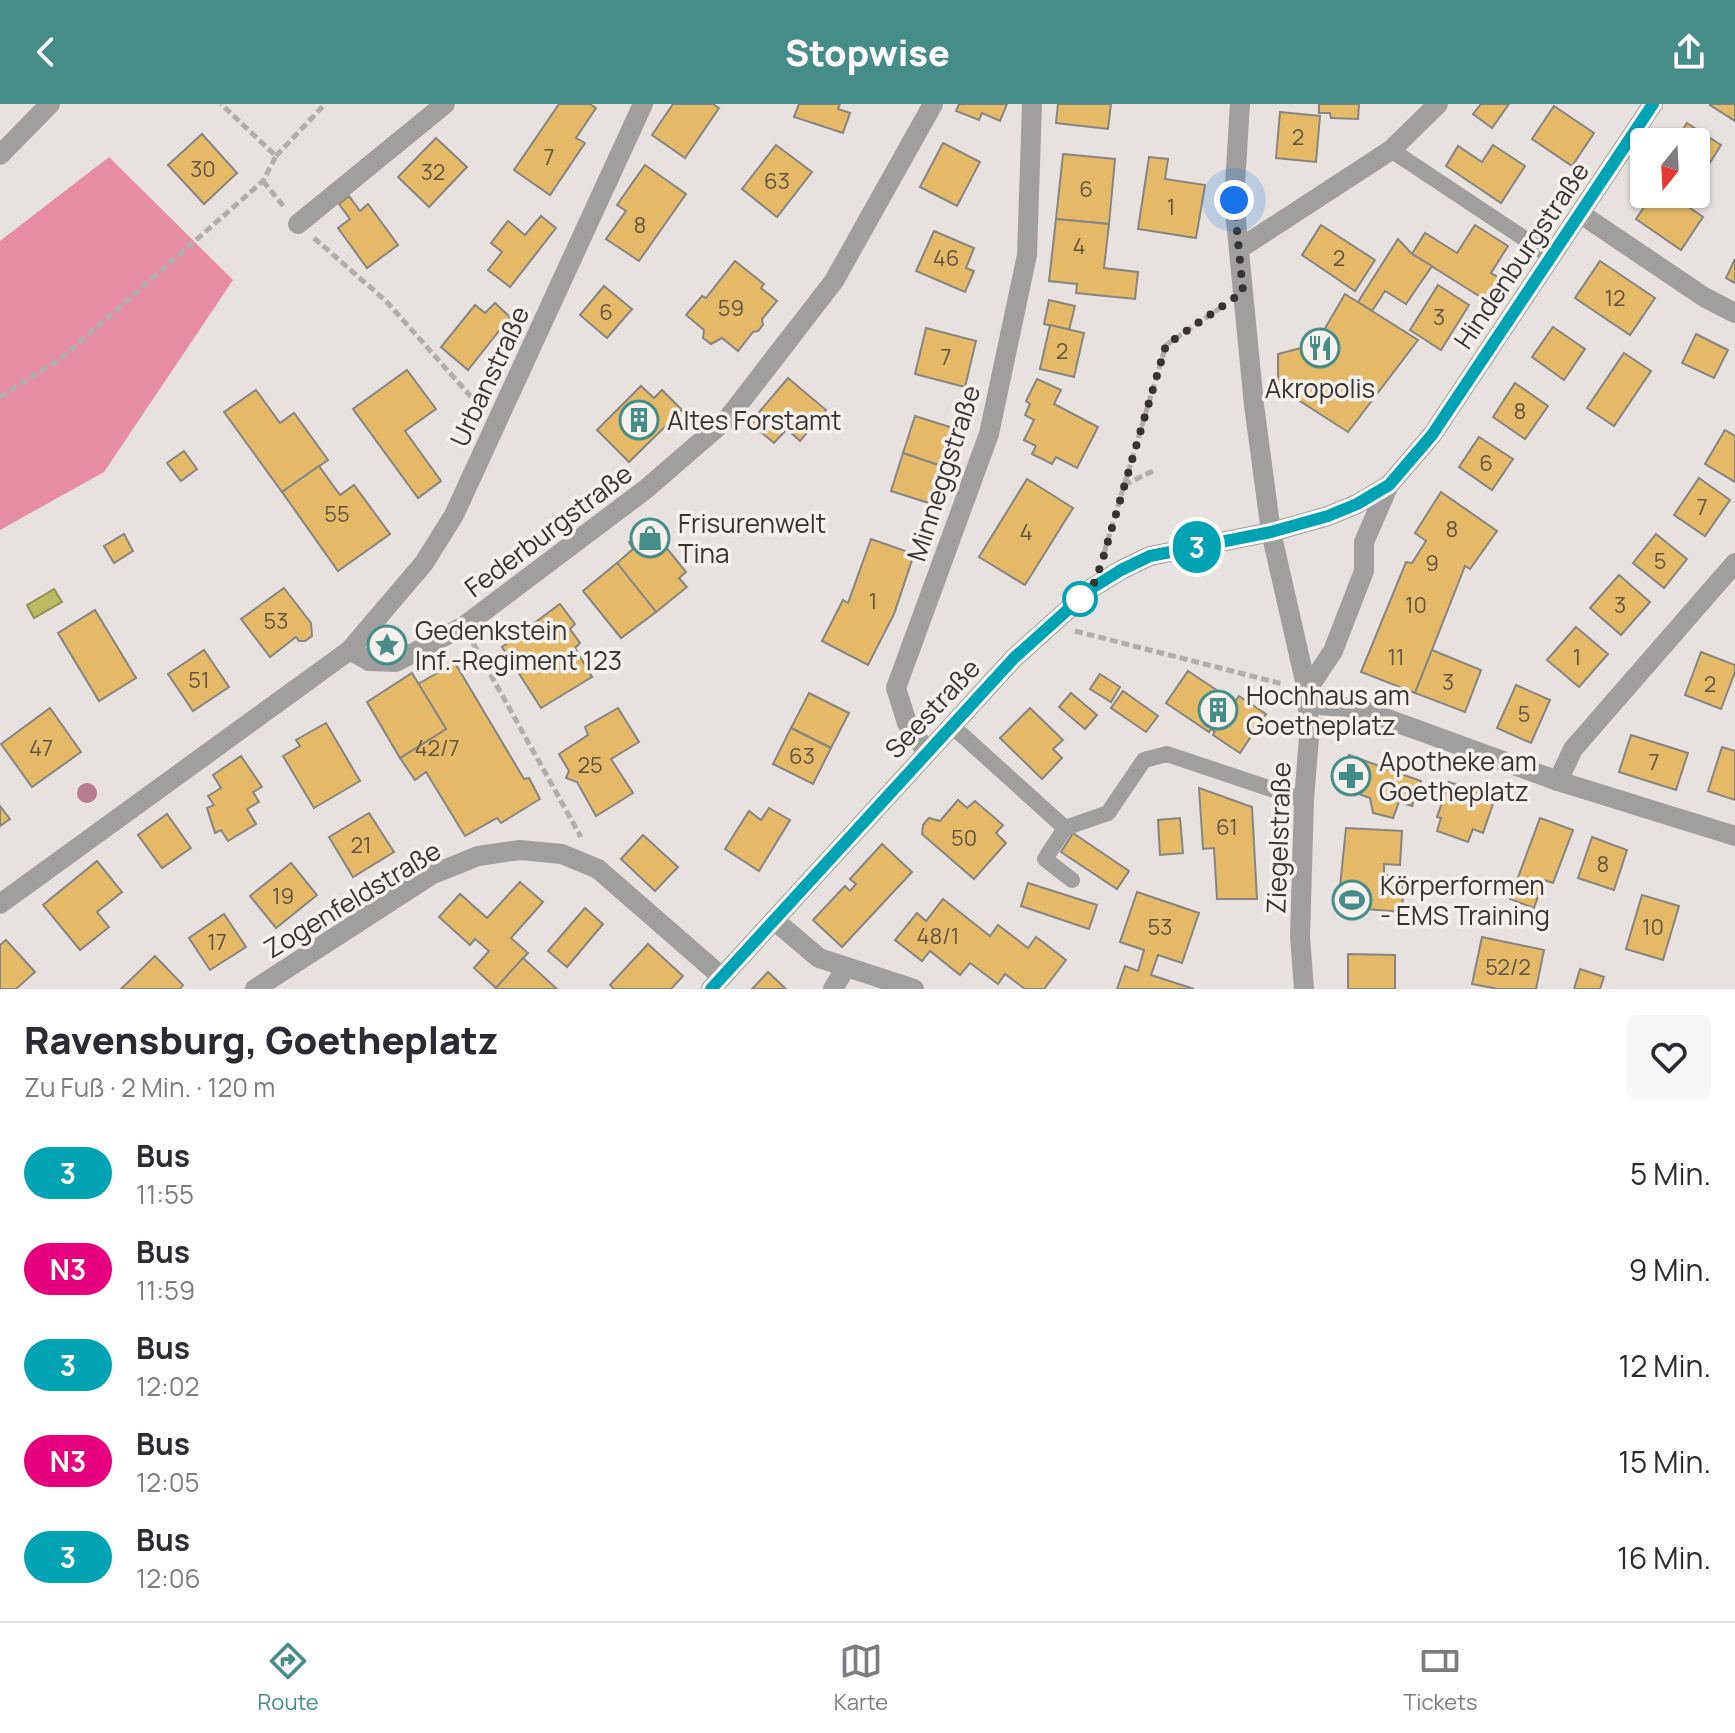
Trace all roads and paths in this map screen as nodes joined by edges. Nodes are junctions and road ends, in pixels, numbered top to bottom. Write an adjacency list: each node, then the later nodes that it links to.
1 (50, 104): 12 (street)
2 (221, 104): 13 (path)
3 (325, 104): 13 (path)
4 (445, 104): 16 (street)
5 (643, 104): 22 (street, Urbanstraße)
6 (933, 104): 30 (street, Federburgstraße)
7 (1032, 104): 34 (street, Minneggstraße)
8 (1240, 104): 17 (street, Ziegelstraße)
9 (1438, 104): 11 (street)
10 (1653, 104): 15 (street, Hindenburgstraße)
11 (1391, 150): 17 (street); 18 (lane)
12 (0, 155)
13 (276, 156): 14 (path)
14 (263, 181): 16 (path); 21 (path)
15 (1581, 214): 18 (street, Hindenburgstraße); 20 (street)
16 (298, 224): 22 (path)
17 (1239, 249): 19 (street, Ziegelstraße)
18 (1552, 257): 25 (street, Hindenburgstraße)
19 (1243, 292): 24 (path); 26 (street, Ziegelstraße)
20 (1735, 313)
21 (0, 397)
22 (496, 424): 31 (street, Urbanstraße)
23 (1155, 470): 24 (path)
24 (1124, 485): 28 (path)
25 (1389, 485): 26 (street, Seestraße); 32 (street)
26 (1271, 532): 28 (street, Seestraße); 32 (street, Ziegelstraße)
27 (1735, 563): 35 (street)
28 (1092, 588): 29 (street, Seestraße)
29 (1051, 625): 32 (path); 33 (street, Seestraße)
30 (464, 626): 31 (street, Federburgstraße); 39 (path)
31 (350, 650): 41 (street)
32 (1308, 697): 35 (street); 36 (street, Ziegelstraße)
33 (951, 725): 34 (street, Seestraße); 37 (lane)
34 (926, 751): 42 (street, Seestraße)
35 (1558, 781): 38 (street)
36 (1304, 800): 37 (lane); 48 (street, Ziegelstraße)
37 (1065, 828): 40 (lane)
38 (1735, 836)
39 (598, 869): 44 (street, Zogenfeldstraße); 45 (street, Zogenfeldstraße)
40 (1072, 880)
41 (0, 904)
42 (774, 920): 43 (street); 44 (street, Seestraße)
43 (846, 967): 46 (street); 47 (street)
44 (717, 983)
45 (255, 989)
46 (833, 989)
47 (914, 989)
48 (1304, 989)

